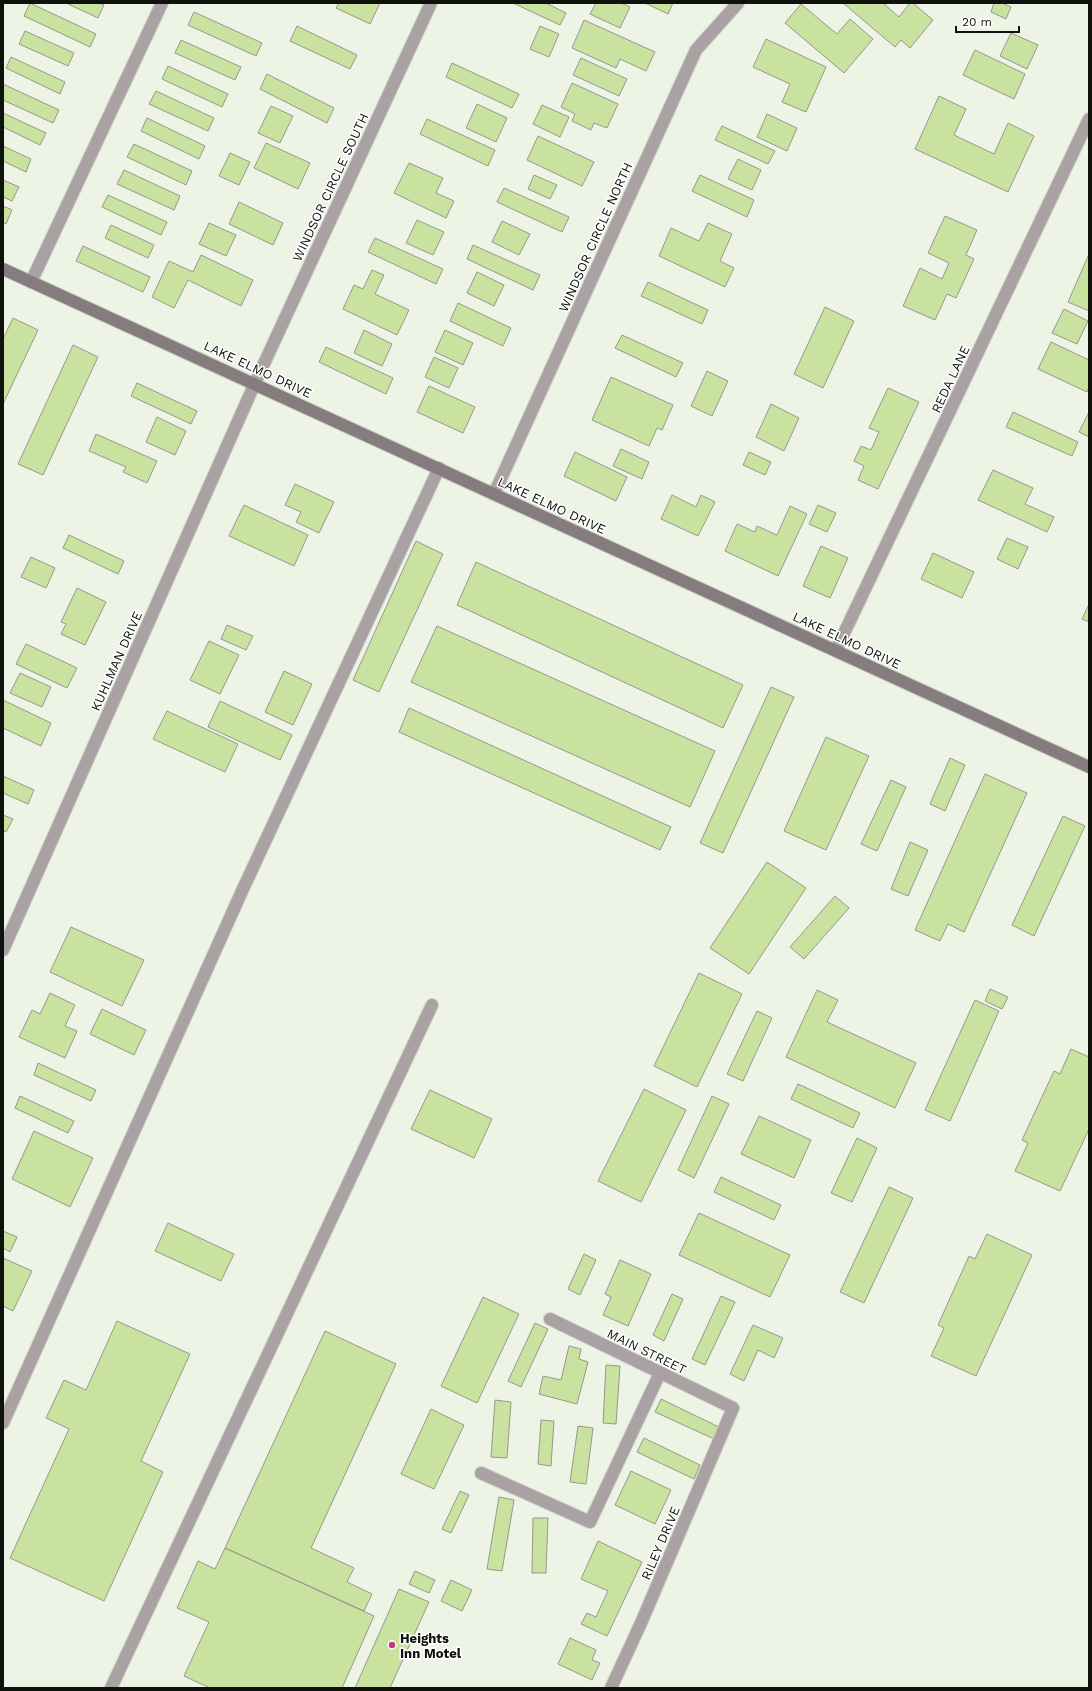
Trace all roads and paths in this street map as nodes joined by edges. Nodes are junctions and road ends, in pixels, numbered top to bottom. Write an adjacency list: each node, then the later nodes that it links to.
1 (162, 3): 6 (street)
2 (431, 3): 7 (street, WINDSOR CIRCLE SOUTH)
3 (738, 3): 9 (street, WINDSOR CIRCLE NORTH)
4 (1089, 119): 10 (street, REDA LANE)
5 (3, 269): 6 (main road, LAKE ELMO DRIVE)
6 (32, 282): 7 (main road, LAKE ELMO DRIVE)
7 (255, 383): 8 (main road, LAKE ELMO DRIVE); 12 (street, KUHLMAN DRIVE)
8 (439, 468): 9 (main road, LAKE ELMO DRIVE); 17 (street)
9 (494, 494): 10 (main road, LAKE ELMO DRIVE)
10 (836, 650): 11 (main road, LAKE ELMO DRIVE)
11 (1089, 767)
12 (3, 950)
13 (432, 1005): 19 (street)
14 (550, 1319): 15 (street, MAIN STREET)
15 (660, 1373): 16 (street, MAIN STREET); 18 (street)
16 (733, 1408): 20 (street, RILEY DRIVE)
17 (3, 1423)
18 (481, 1473)
19 (111, 1688)
20 (611, 1688)

